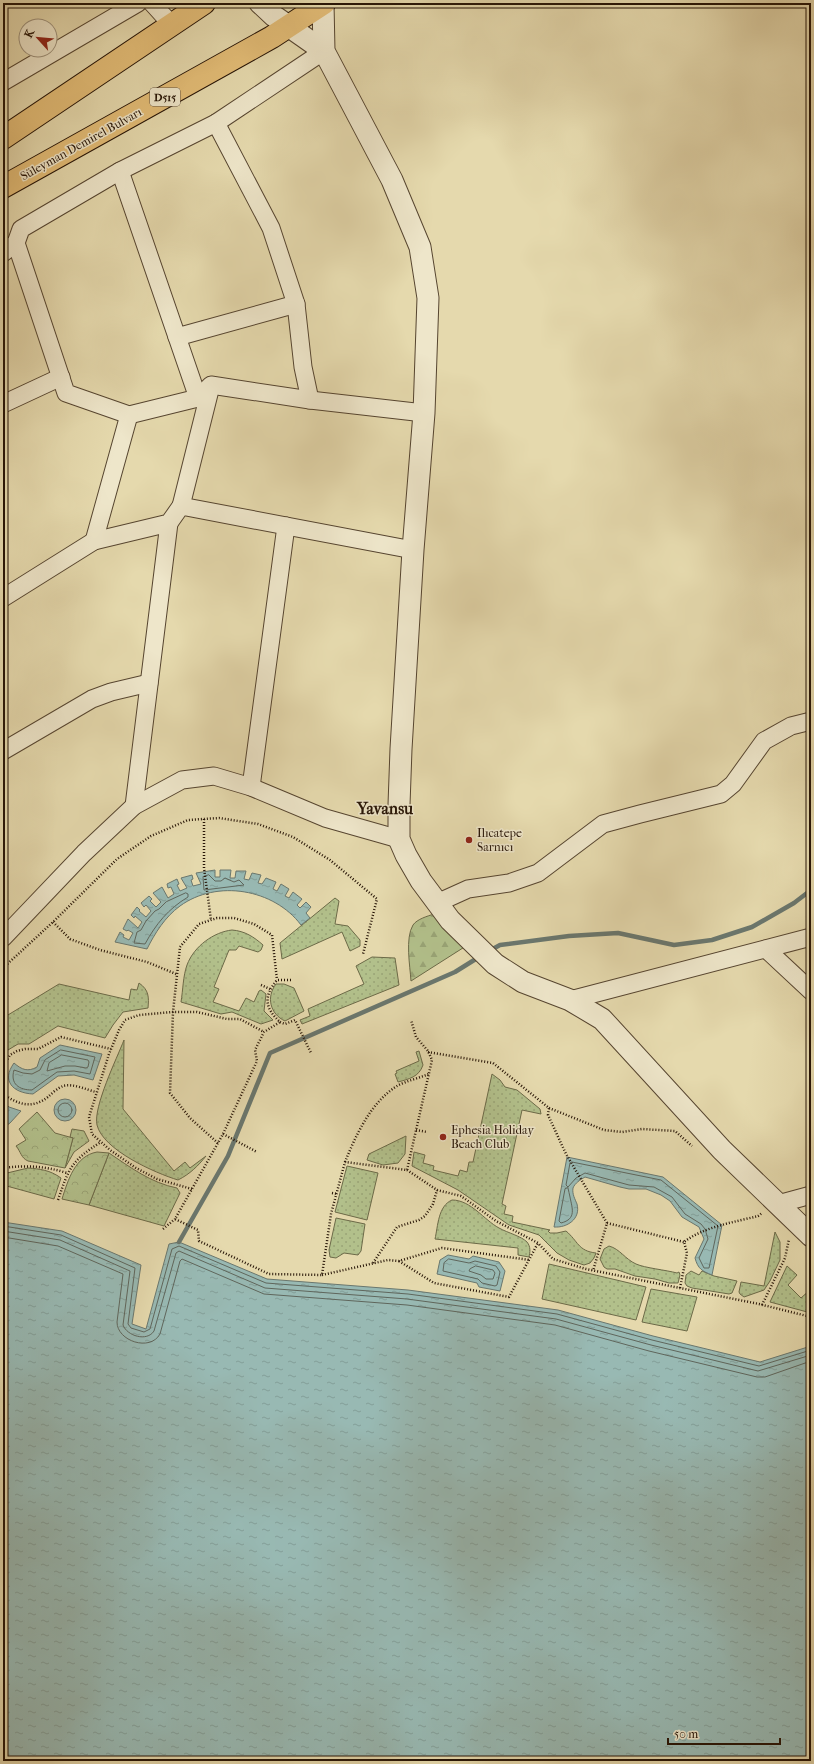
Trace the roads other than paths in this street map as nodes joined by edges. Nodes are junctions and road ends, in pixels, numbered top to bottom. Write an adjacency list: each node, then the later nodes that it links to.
1 (138, 3): 9 (street)
2 (152, 3): 6 (street)
3 (204, 3): 6 (highway)
4 (260, 3): 7 (street)
5 (324, 3): 7 (highway, Süleyman Demirel Bulvarı / D515); 8 (street)
6 (171, 24): 11 (highway)
7 (288, 26): 8 (street); 13 (highway, Süleyman Demirel Bulvarı / D515)
8 (324, 51): 10 (street); 22 (street)
9 (3, 82)
10 (216, 123): 12 (street); 15 (street)
11 (3, 138)
12 (120, 172): 14 (street); 16 (street)
13 (3, 187)
14 (10, 248): 17 (street)
15 (296, 304): 16 (street); 20 (street)
16 (177, 336): 19 (street)
17 (61, 377): 21 (street); 23 (street)
18 (211, 385): 19 (street); 20 (street); 24 (street)
19 (198, 398): 23 (street)
20 (310, 400): 22 (street)
21 (3, 404)
22 (424, 412): 28 (street)
23 (129, 415): 27 (street)
24 (181, 506): 25 (street); 26 (street)
25 (168, 523): 27 (street); 30 (street)
26 (286, 526): 28 (street); 33 (street)
27 (94, 541): 29 (street)
28 (413, 550): 35 (street)
29 (3, 598)
30 (149, 683): 32 (street); 34 (street)
31 (811, 721): 36 (street)
32 (3, 751)
33 (251, 787): 34 (street); 35 (street)
34 (134, 806): 37 (street)
35 (399, 839): 36 (street)
36 (438, 903): 41 (street)
37 (3, 937)
38 (811, 937): 39 (street)
39 (766, 949): 40 (street); 41 (street)
40 (811, 991)
41 (570, 1000): 43 (street)
42 (811, 1195): 43 (street)
43 (767, 1211): 44 (street)
44 (811, 1236)

